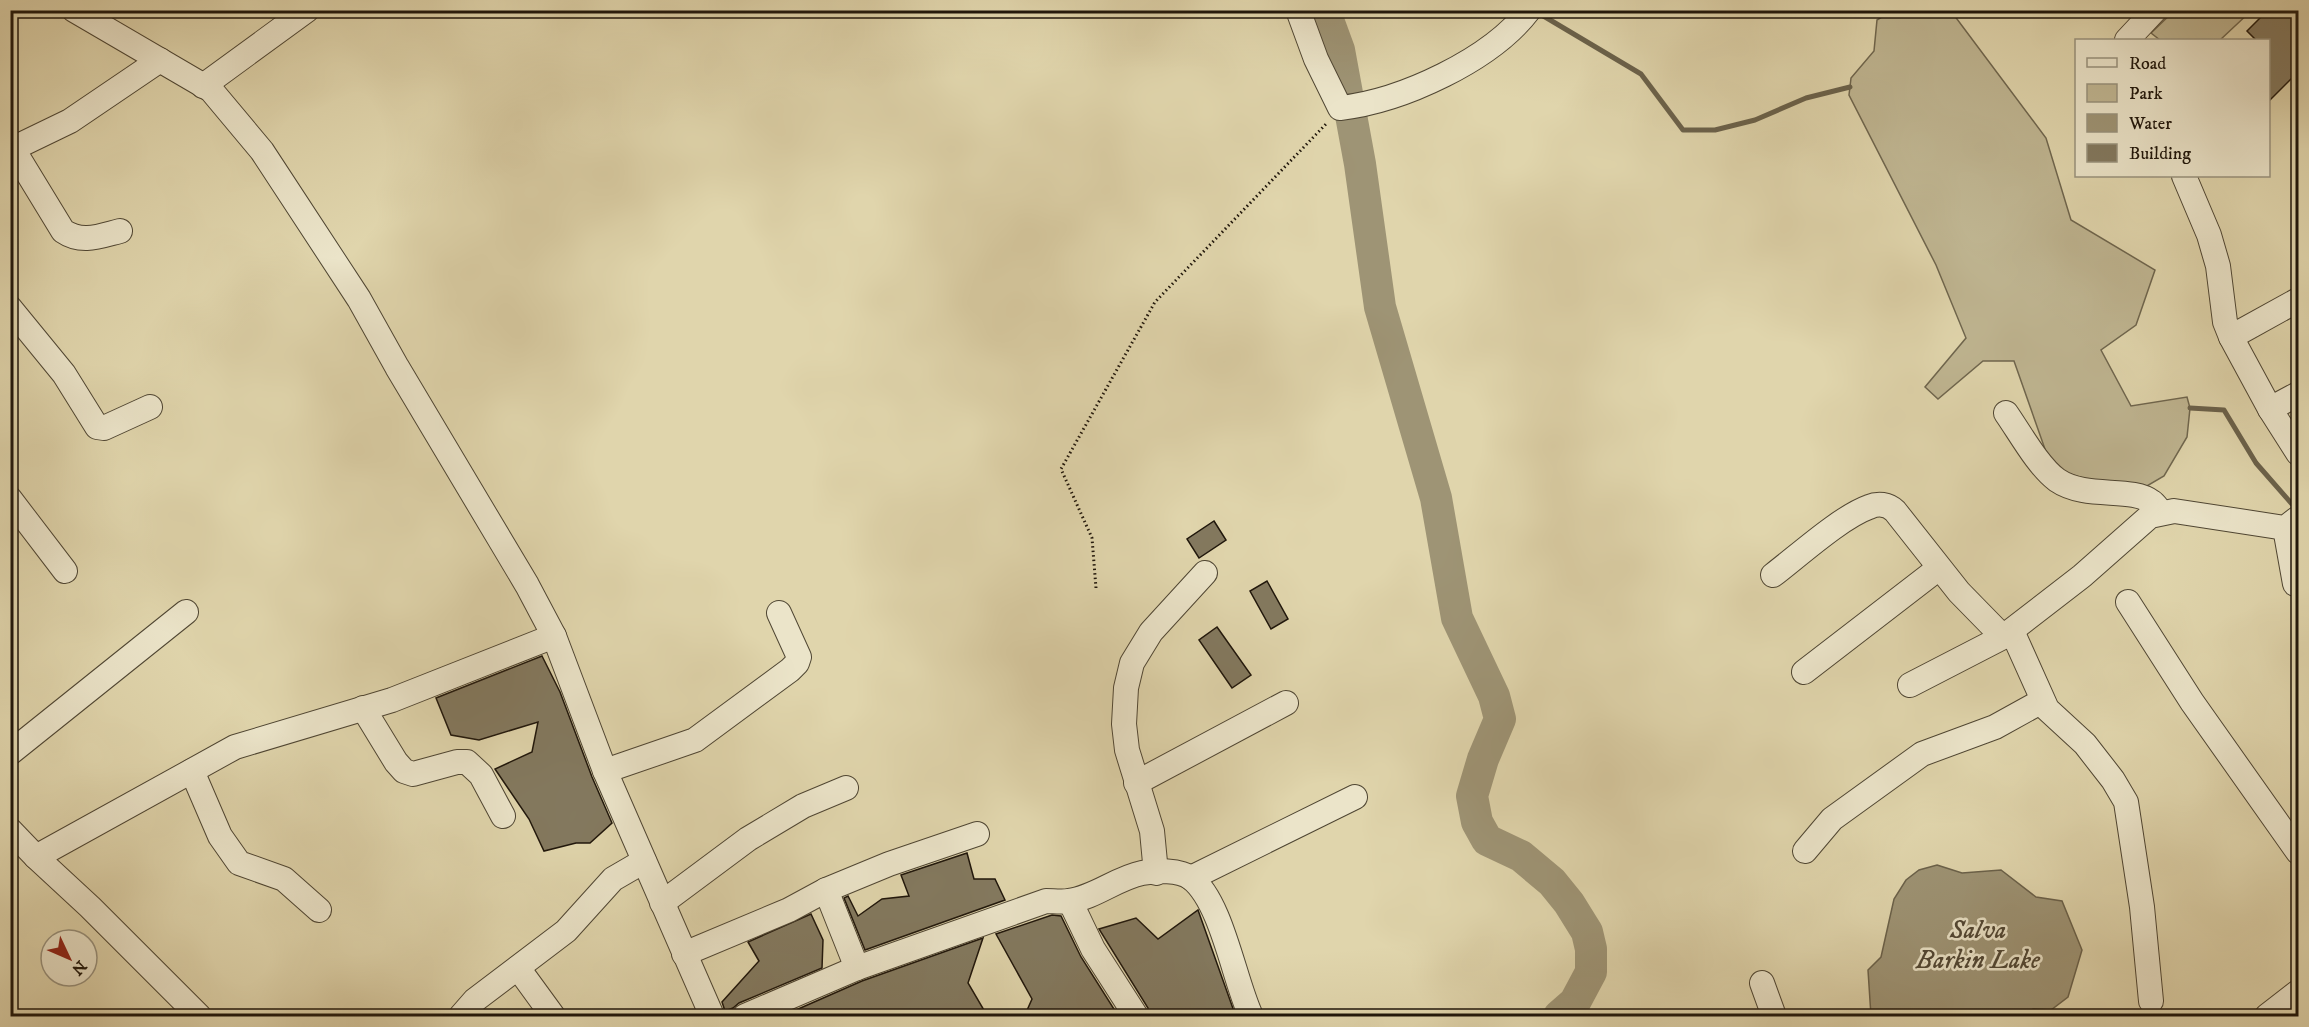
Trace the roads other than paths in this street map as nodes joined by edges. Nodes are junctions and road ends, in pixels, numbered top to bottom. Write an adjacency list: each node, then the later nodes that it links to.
1 (74, 10): 7 (street)
2 (308, 10): 8 (street)
3 (1298, 10): 5 (street)
4 (2144, 14): 6 (street)
5 (1525, 16)
6 (2128, 39)
7 (160, 60): 8 (street); 9 (street)
8 (204, 86): 32 (street)
9 (12, 149): 11 (street)
10 (2184, 177): 14 (street)
11 (120, 231)
12 (2298, 300): 14 (street)
13 (10, 308): 16 (street)
14 (2228, 330): 17 (street)
15 (2298, 394): 17 (street)
16 (150, 407)
17 (2271, 409): 19 (street)
18 (2006, 413): 21 (street)
19 (2298, 453)
20 (10, 499): 24 (street)
21 (2161, 512): 22 (street); 31 (street)
22 (2293, 523): 27 (street)
23 (1939, 568): 26 (street); 31 (street); 33 (street)
24 (65, 572)
25 (1205, 573): 41 (street)
26 (1773, 575)
27 (2298, 584)
28 (2128, 602): 48 (street)
29 (186, 612): 38 (street)
30 (779, 612): 40 (street)
31 (2008, 634): 34 (street); 35 (street)
32 (554, 636): 37 (street); 40 (street)
33 (1804, 672)
34 (1910, 685)
35 (2042, 701): 47 (street); 62 (street)
36 (1286, 703): 41 (street)
37 (363, 708): 39 (street); 44 (street)
38 (10, 753)
39 (192, 771): 49 (street); 56 (street)
40 (605, 771): 50 (street)
41 (1136, 783): 51 (street)
42 (846, 789): 55 (street)
43 (1355, 797): 52 (street)
44 (503, 816)
45 (10, 830): 49 (street)
46 (977, 834): 53 (street)
47 (1805, 851)
48 (2298, 852)
49 (36, 857): 63 (street)
50 (644, 861): 55 (street); 58 (street)
51 (1156, 873): 52 (street); 54 (street)
52 (1191, 878): 69 (street)
53 (826, 890): 57 (street); 59 (street)
54 (1071, 901): 59 (street); 68 (street)
55 (662, 903): 57 (street)
56 (320, 910)
57 (684, 954): 66 (street)
58 (518, 968): 64 (street); 65 (street)
59 (857, 968): 67 (street)
60 (1762, 983): 70 (street)
61 (2298, 992): 71 (street)
62 (2151, 1001)
63 (199, 1017)
64 (461, 1017)
65 (553, 1017)
66 (712, 1017)
67 (745, 1017)
68 (1136, 1017)
69 (1251, 1017)
70 (1774, 1017)
71 (2267, 1017)

